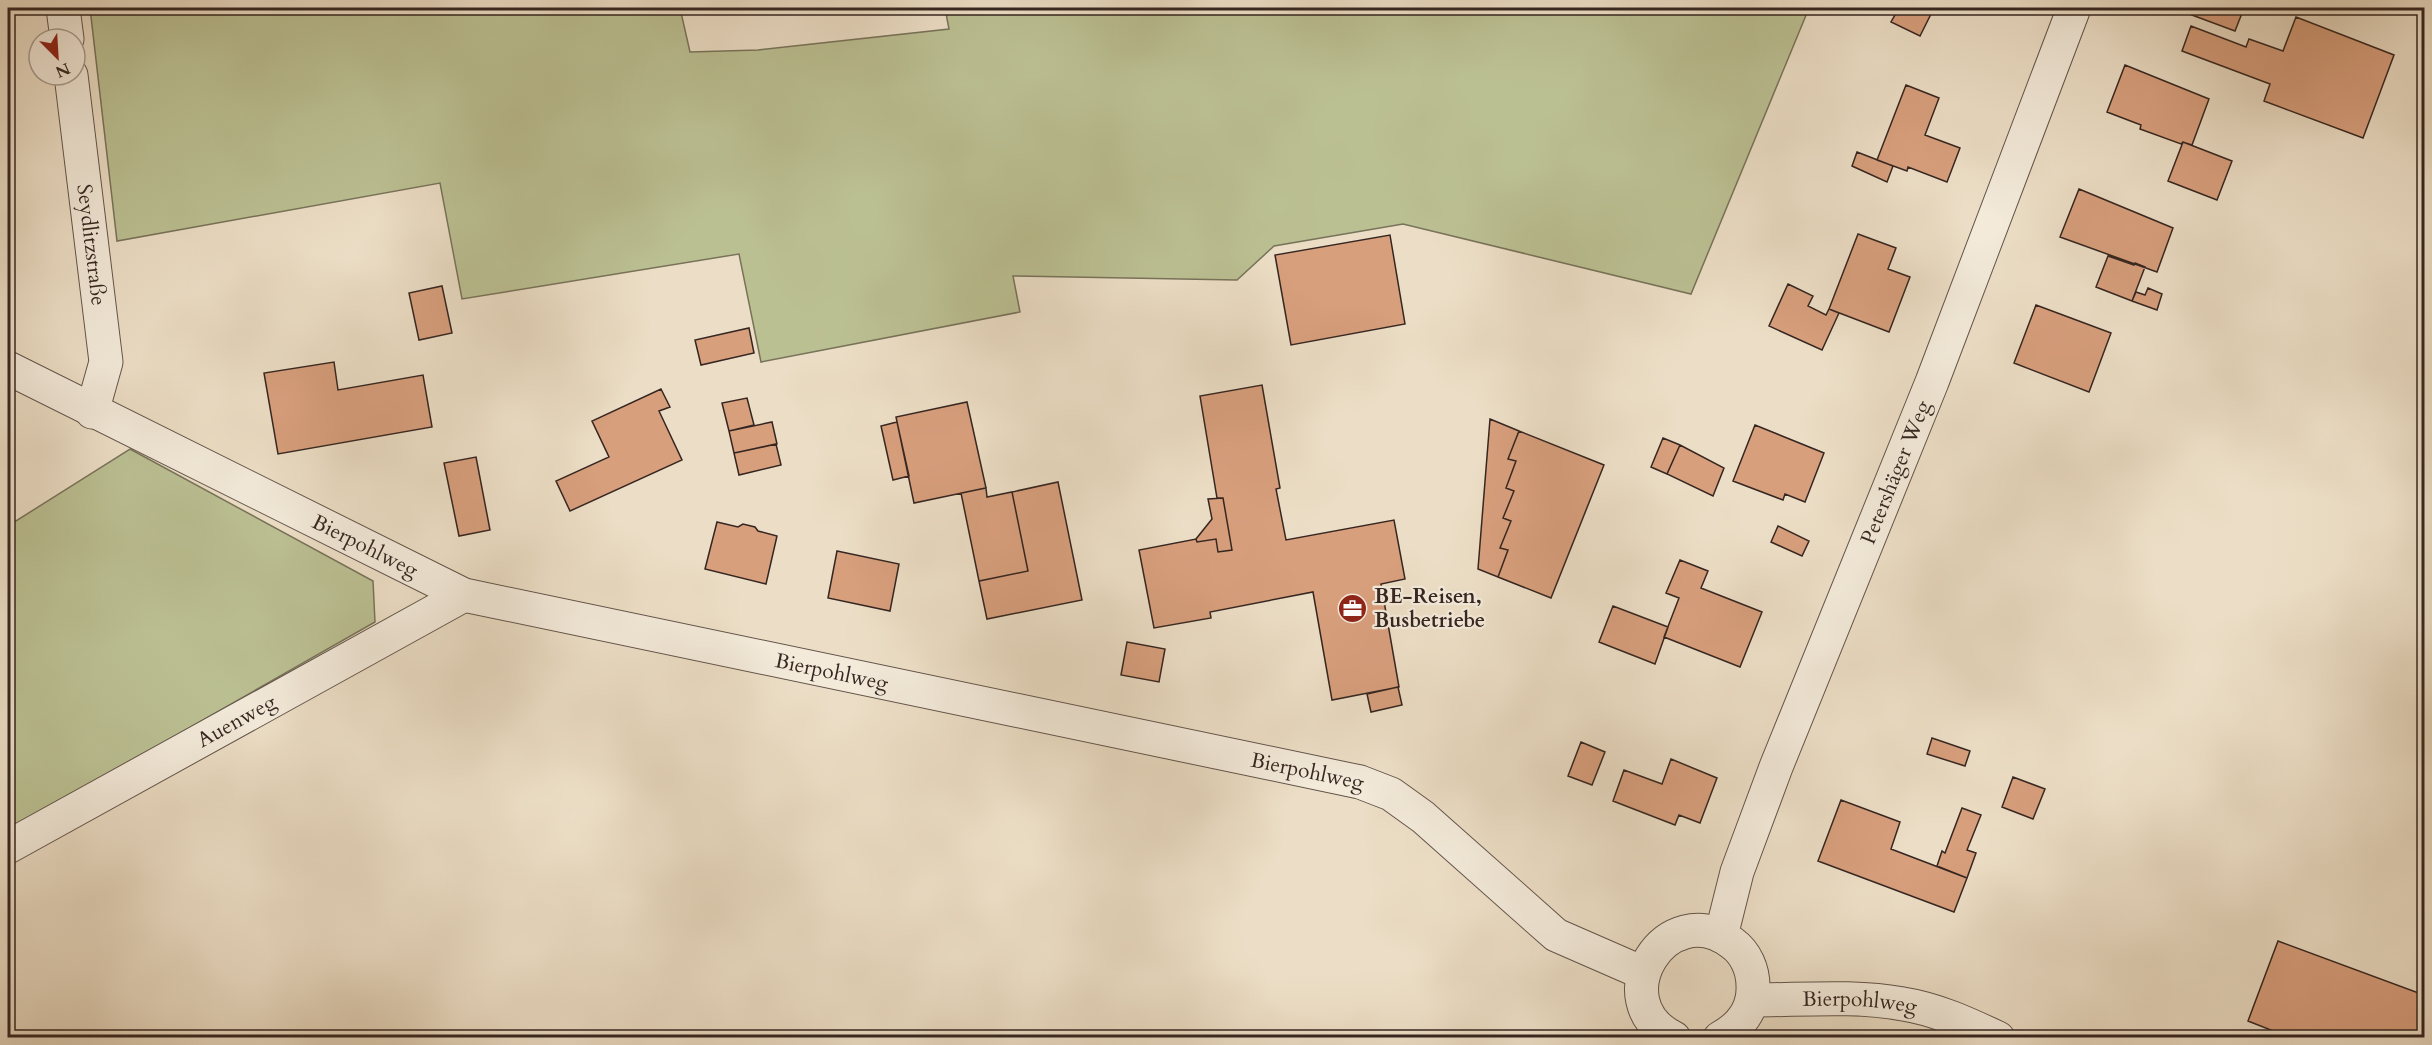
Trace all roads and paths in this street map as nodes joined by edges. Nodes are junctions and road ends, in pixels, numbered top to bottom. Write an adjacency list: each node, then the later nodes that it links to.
1 (63, 8): 3 (street)
2 (2074, 8): 9 (street, Petershäger Weg)
3 (65, 27)
4 (72, 87): 6 (street, Seydlitzstraße)
5 (8, 368): 6 (street, Bierpohlweg)
6 (92, 412): 7 (street, Bierpohlweg)
7 (464, 595): 8 (street, Auenweg); 10 (street, Bierpohlweg)
8 (8, 847)
9 (1721, 936): 10 (street); 11 (street)
10 (1643, 973): 12 (street)
11 (1752, 1000): 13 (street); 14 (street, Bierpohlweg)
12 (1674, 1038)
13 (1720, 1038)
14 (1998, 1038)

